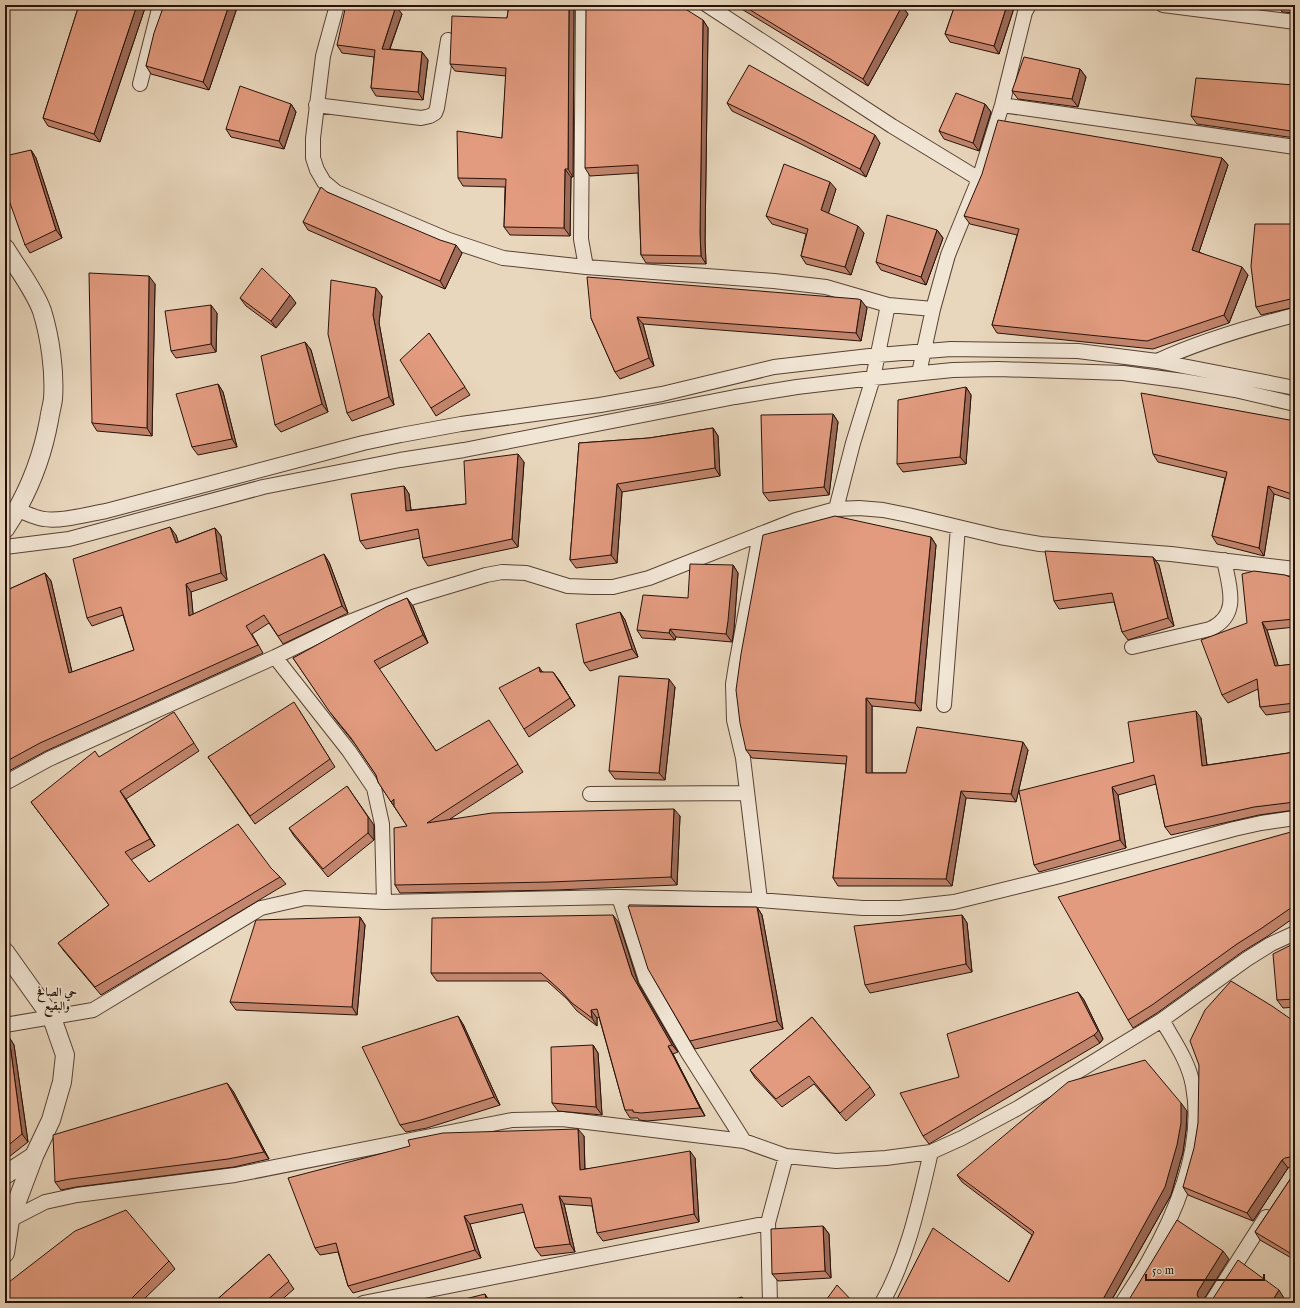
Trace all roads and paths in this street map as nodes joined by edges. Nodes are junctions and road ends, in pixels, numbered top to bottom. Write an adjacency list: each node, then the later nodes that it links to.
1 (160, 5): 9 (street)
2 (337, 5): 10 (street)
3 (582, 5): 15 (street)
4 (707, 5): 13 (street)
5 (1029, 5): 11 (street)
6 (1163, 5): 7 (street)
7 (1295, 22)
8 (448, 40): 10 (street)
9 (140, 84)
10 (316, 105): 15 (street)
11 (1002, 105): 12 (street); 13 (street)
12 (1295, 147)
13 (979, 179): 17 (street)
14 (5, 248): 29 (street)
15 (586, 267): 16 (street)
16 (888, 305): 17 (street); 21 (street)
17 (933, 309): 20 (street)
18 (1295, 315): 22 (street)
19 (1056, 350): 20 (street); 22 (street); 23 (street)
20 (923, 352): 21 (street); 24 (street)
21 (878, 355): 25 (street); 29 (street)
22 (1157, 361): 26 (street)
23 (1053, 371): 24 (street); 27 (street)
24 (919, 373): 25 (street)
25 (873, 378): 28 (street); 33 (street)
26 (1295, 388)
27 (1295, 404)
28 (836, 509): 30 (street); 32 (street)
29 (18, 510): 31 (street)
30 (958, 527): 34 (street); 38 (street)
31 (5, 529)
32 (760, 534): 37 (street); 40 (street)
33 (5, 547)
34 (1224, 560): 35 (street); 36 (street)
35 (1295, 569)
36 (1132, 647)
37 (275, 657): 39 (street); 45 (street)
38 (944, 705)
39 (5, 783)
40 (747, 793): 41 (street); 44 (street)
41 (590, 794)
42 (1295, 818): 44 (street)
43 (619, 897): 44 (street); 45 (street); 51 (street)
44 (760, 900)
45 (384, 902): 48 (street)
46 (1295, 933): 49 (street)
47 (5, 952): 48 (street)
48 (52, 1018): 50 (street); 53 (street)
49 (1162, 1020): 52 (street); 63 (street)
50 (5, 1025)
51 (744, 1141): 54 (street); 57 (street)
52 (931, 1152): 54 (street); 62 (street)
53 (34, 1156): 55 (street); 57 (street)
54 (786, 1156): 58 (street)
55 (5, 1175)
56 (1275, 1205): 64 (street)
57 (10, 1220): 59 (street)
58 (768, 1223): 60 (street); 61 (street)
59 (5, 1246)
60 (363, 1303)
61 (770, 1303)
62 (882, 1303)
63 (1122, 1303)
64 (1211, 1303)

